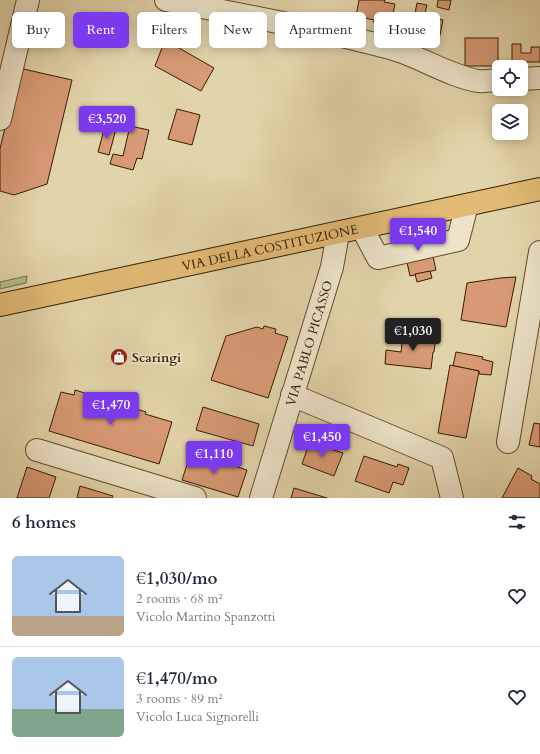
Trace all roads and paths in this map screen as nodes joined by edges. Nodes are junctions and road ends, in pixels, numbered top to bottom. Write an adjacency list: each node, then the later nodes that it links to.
1 (28, 0): 4 (street)
2 (166, 0): 3 (street)
3 (492, 80)
4 (0, 119)
5 (540, 188): 6 (main road, VIA DELLA COSTITUZIONE)
6 (467, 204): 7 (main road, VIA DELLA COSTITUZIONE); 7 (street)
7 (362, 228): 8 (main road, VIA DELLA COSTITUZIONE)
8 (338, 233): 10 (main road, VIA DELLA COSTITUZIONE); 11 (street, VIA PABLO PICASSO)
9 (540, 252): 12 (street)
10 (0, 305)
11 (292, 395): 15 (street, VIA PABLO PICASSO); 16 (street)
12 (508, 442)
13 (37, 450): 14 (street)
14 (195, 498)
15 (261, 498)
16 (452, 498)

